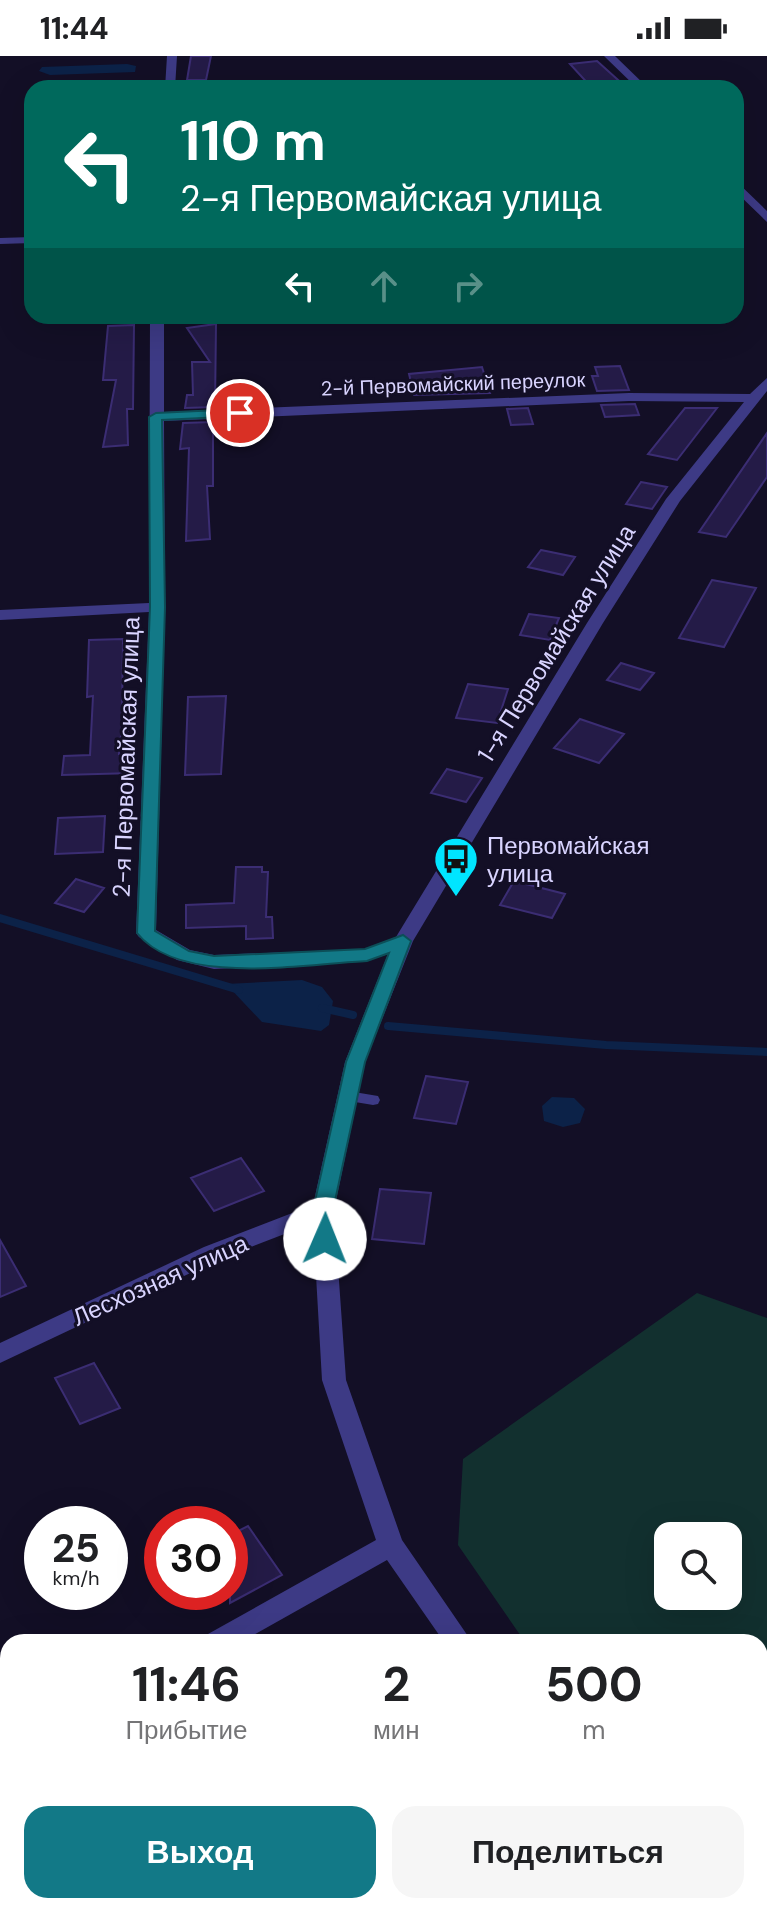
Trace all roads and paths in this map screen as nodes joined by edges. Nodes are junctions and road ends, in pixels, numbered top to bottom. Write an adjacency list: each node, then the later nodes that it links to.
1 (172, 56): 3 (street)
2 (609, 56): 4 (street)
3 (170, 80)
4 (634, 80)
5 (744, 194): 7 (street)
6 (744, 207): 7 (street)
7 (757, 208): 8 (street)
8 (767, 218)
9 (24, 240): 10 (lane)
10 (0, 241)
11 (157, 324): 14 (street, 2-я Первомайская улица)
12 (767, 382): 13 (street, 1-я Первомайская улица)
13 (751, 398): 14 (street, 2-й Первомайский переулок); 17 (street, 1-я Первомайская улица)
14 (156, 417): 15 (street, 2-я Первомайская улица)
15 (157, 607): 16 (street); 17 (street, 2-я Первомайская улица)
16 (0, 615)
17 (403, 941): 18 (street, 1-я Первомайская улица)
18 (348, 1096): 19 (lane); 20 (street, 1-я Первомайская улица)
19 (373, 1100)
20 (323, 1210): 21 (street, Лесхозная улица); 22 (street, 1-я Первомайская улица)
21 (0, 1354)
22 (391, 1545): 23 (street); 24 (street, 1-я Первомайская улица)
23 (231, 1634)
24 (453, 1634)

